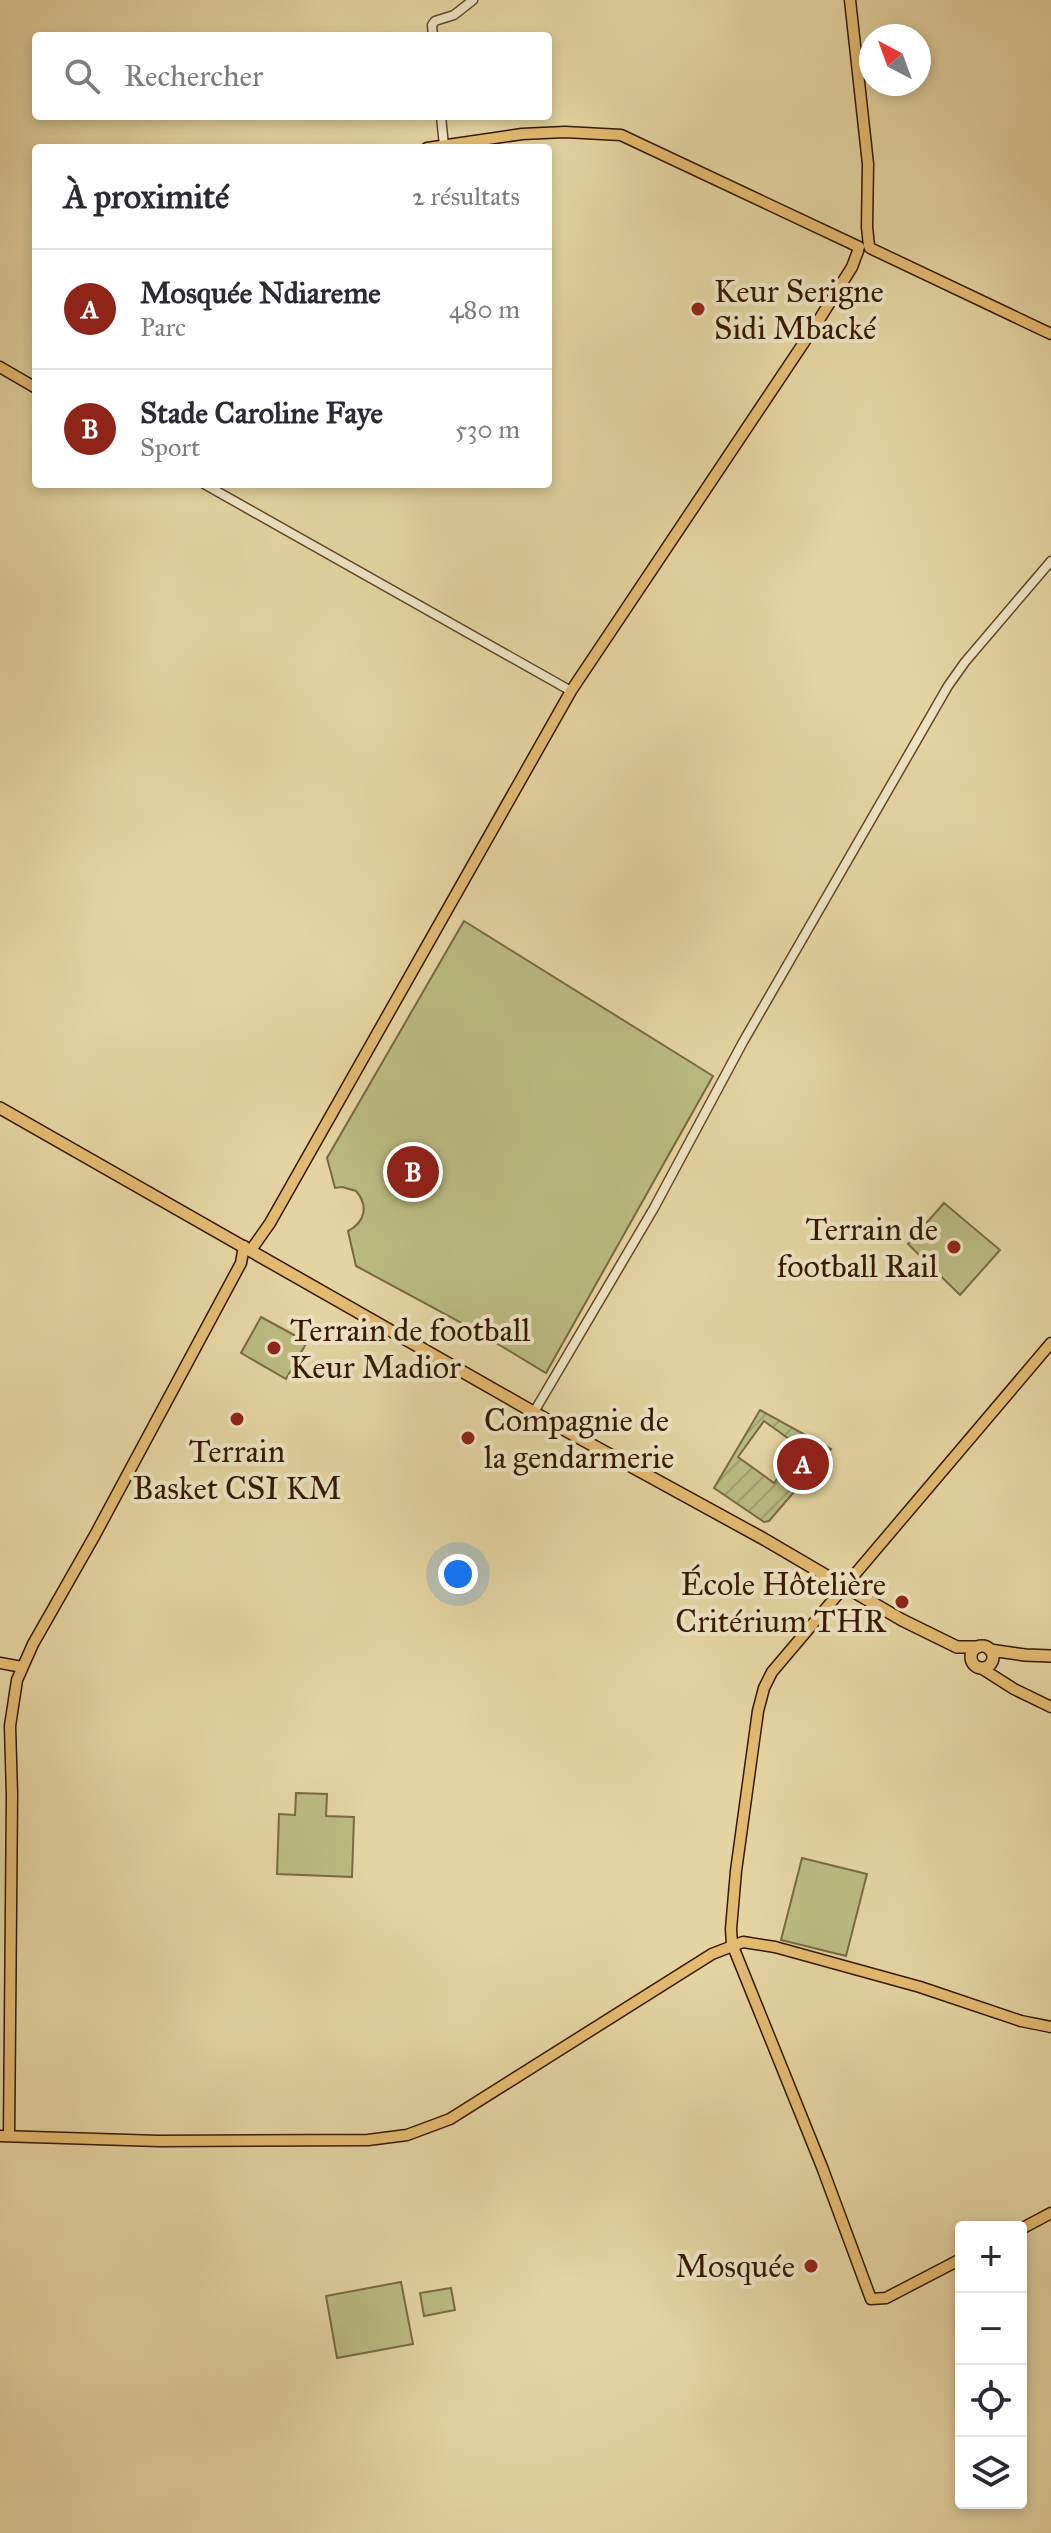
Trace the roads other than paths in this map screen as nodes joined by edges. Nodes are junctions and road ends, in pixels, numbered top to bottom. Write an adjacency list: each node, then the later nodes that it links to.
1 (473, 0): 3 (street)
2 (850, 0): 7 (main road)
3 (433, 32)
4 (441, 120): 5 (street)
5 (444, 144)
6 (457, 144): 7 (main road)
7 (864, 250): 8 (main road); 13 (main road)
8 (1051, 334)
9 (0, 367): 10 (main road)
10 (32, 386)
11 (211, 488): 13 (street)
12 (1051, 561): 17 (street)
13 (571, 691): 15 (main road)
14 (0, 1108): 15 (highway)
15 (250, 1250): 17 (highway); 22 (main road)
16 (1051, 1343): 18 (main road)
17 (534, 1412): 18 (highway)
18 (844, 1587): 20 (highway); 24 (main road)
19 (1051, 1656): 20 (highway)
20 (984, 1658): 23 (main road)
21 (0, 1663): 22 (main road)
22 (22, 1667): 26 (main road)
23 (1051, 1707)
24 (732, 1944): 25 (main road); 26 (main road); 29 (main road)
25 (1051, 2027)
26 (4, 2136)
27 (1051, 2213): 28 (main road)
28 (1027, 2226)
29 (955, 2262)

